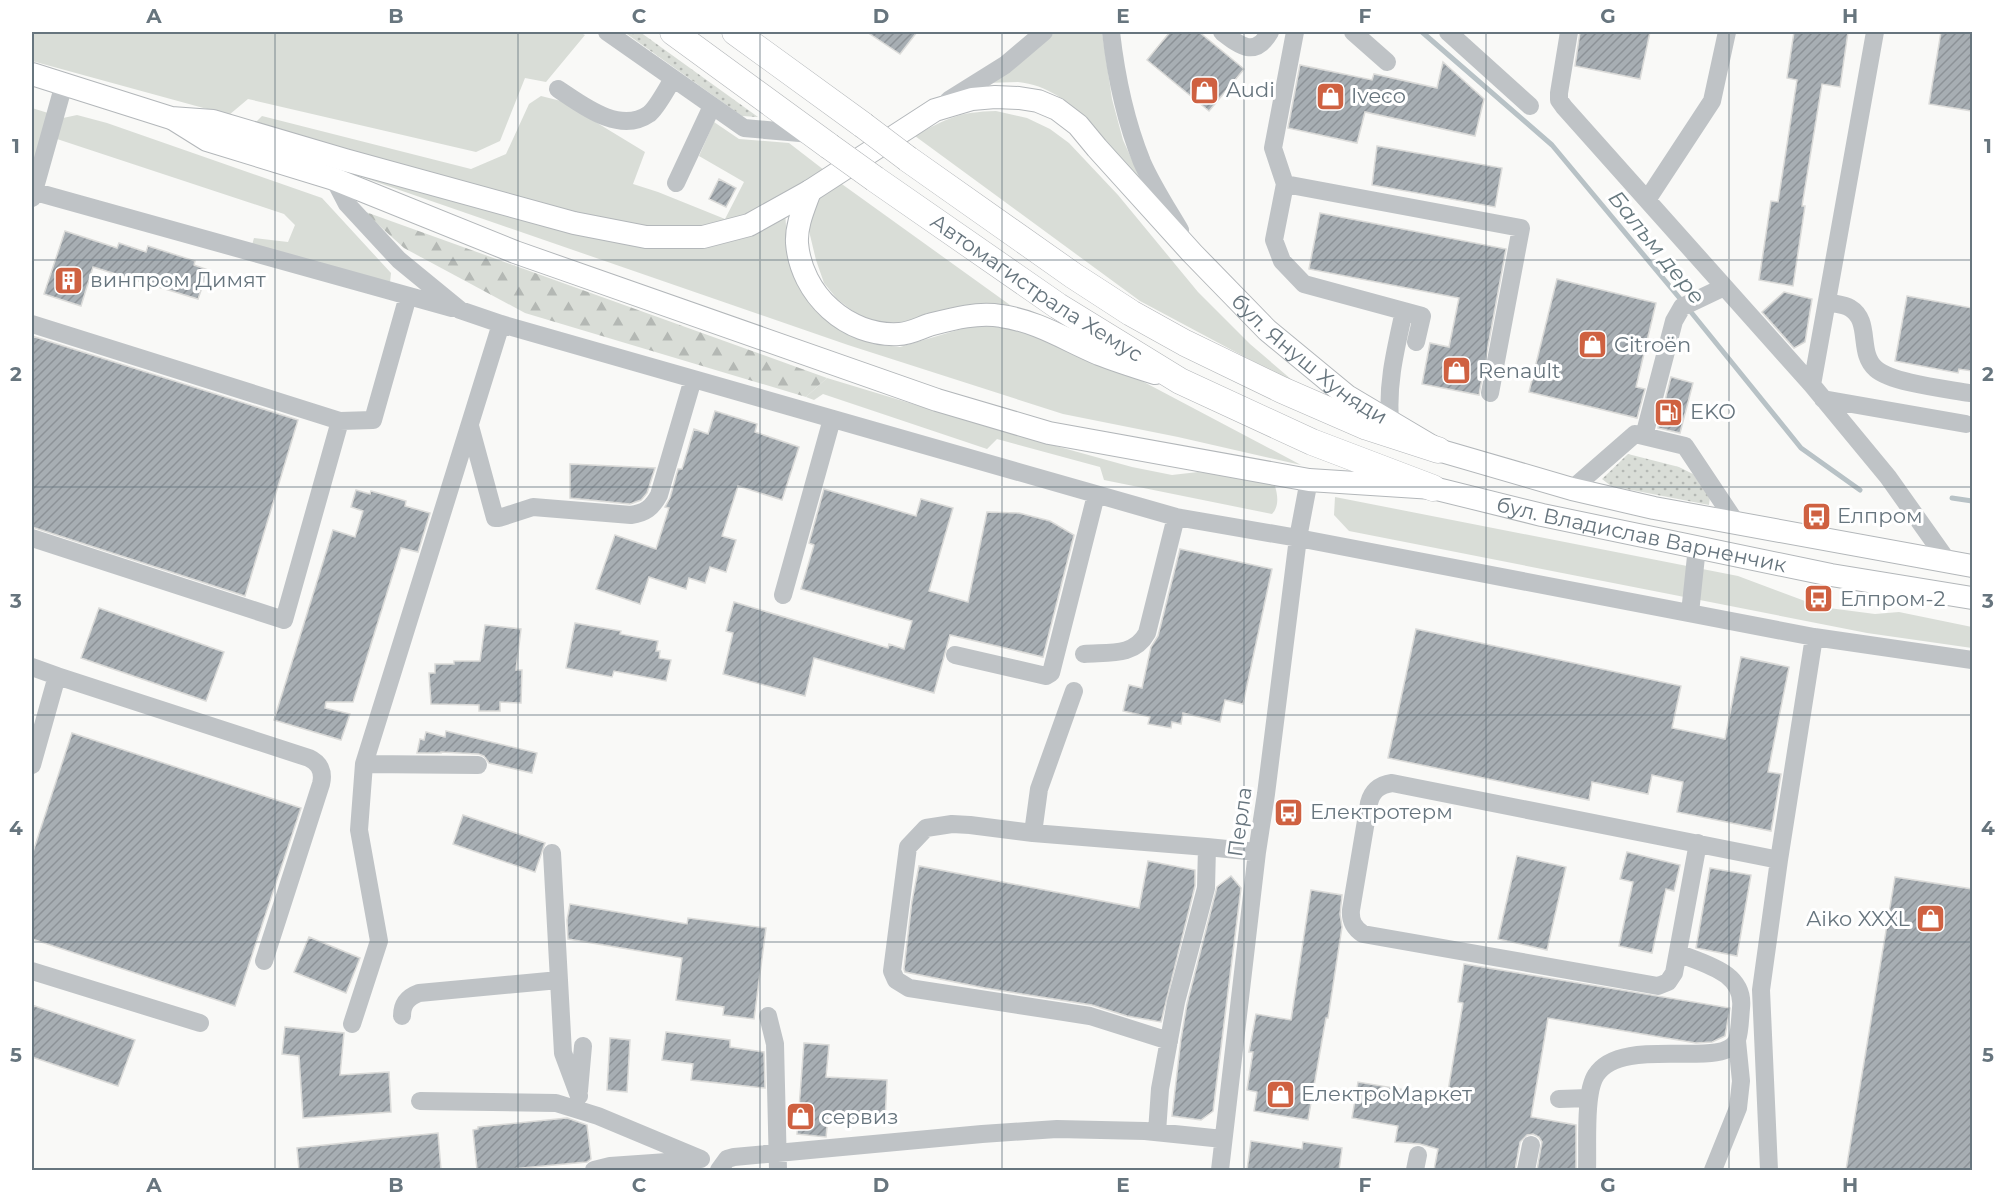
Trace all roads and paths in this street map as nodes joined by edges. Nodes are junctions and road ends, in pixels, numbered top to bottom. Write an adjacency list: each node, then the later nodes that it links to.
1 (607, 32): 16 (street)
2 (674, 32): 23 (highway, Автомагистрала Хемус)
3 (735, 32): 50 (highway, Автомагистрала Хемус, bridge)
4 (1044, 32): 21 (street)
5 (1111, 32): 30 (street)
6 (1222, 32): 7 (street)
7 (1270, 32)
8 (1295, 32): 26 (street)
9 (1353, 32): 14 (street)
10 (1448, 32): 19 (street)
11 (1569, 32): 29 (street)
12 (1727, 32): 29 (street)
13 (1875, 32): 33 (street)
14 (1387, 62)
15 (32, 74): 17 (main road)
16 (674, 79): 18 (street); 20 (street)
17 (64, 84): 22 (main road); 28 (street)
18 (558, 89)
19 (1530, 105)
20 (712, 106): 23 (street); 25 (street)
21 (935, 110): 27 (main road, бул. Януш Хуняди); 30 (main road, бул. Януш Хуняди)
22 (171, 118): 24 (main road, бул. Владислав Варненчик); 27 (main road, бул. Януш Хуняди)
23 (822, 140): 40 (highway, Автомагистрала Хемус, bridge)
24 (334, 179): 34 (street); 51 (main road, бул. Владислав Варненчик)
25 (676, 183)
26 (1285, 184): 35 (street); 42 (street)
27 (810, 190): 40 (main road)
28 (32, 194): 32 (street)
29 (1647, 200): 31 (street)
30 (1192, 253): 45 (main road, бул. Януш Хуняди)
31 (1724, 287): 41 (street); 49 (street)
32 (408, 296): 34 (street); 46 (street)
33 (1827, 302): 41 (street); 43 (street)
34 (460, 310): 37 (street)
35 (1404, 311): 38 (street); 45 (street)
36 (32, 324): 46 (street)
37 (501, 324): 39 (street); 48 (street)
38 (1416, 342)
39 (693, 379): 44 (street); 48 (street)
40 (1180, 381): 52 (highway, Автомагистрала Хемус)
41 (1818, 392): 47 (street); 60 (street)
42 (1490, 393)
43 (1969, 393)
44 (832, 419): 54 (street); 62 (street)
45 (1390, 420): 50 (main road, бул. Януш Хуняди)
46 (340, 421): 57 (street)
47 (1966, 424)
48 (470, 425): 72 (street)
49 (1644, 436): 53 (street); 56 (street)
50 (1438, 450): 53 (main road, бул. Владислав Варненчик)
51 (1309, 480): 52 (main road, бул. Владислав Варненчик); 58 (street, Перла)
52 (1433, 488): 59 (main road, бул. Владислав Варненчик)
53 (1572, 489): 56 (main road, бул. Владислав Варненчик)
54 (1096, 495): 55 (street); 67 (street)
55 (1176, 517): 58 (street); 66 (street)
56 (1737, 524): 60 (main road, бул. Владислав Варненчик)
57 (32, 538)
58 (1298, 538): 64 (street); 78 (street, Перла)
59 (1697, 547): 63 (main road, бул. Владислав Варненчик); 64 (street)
60 (1949, 562): 61 (main road, бул. Владислав Варненчик)
61 (1972, 566)
62 (783, 595)
63 (1972, 598)
64 (1690, 613): 65 (street)
65 (1815, 637): 68 (street); 80 (street)
66 (1084, 654)
67 (955, 655)
68 (1972, 660)
69 (32, 667): 70 (street)
70 (57, 676): 73 (street); 82 (street)
71 (1074, 691): 75 (street)
72 (364, 764): 74 (street); 88 (street)
73 (32, 765)
74 (478, 765)
75 (1034, 833): 77 (street); 89 (street)
76 (1698, 843): 80 (street); 81 (street); 81 (street)
77 (1207, 847): 78 (street); 89 (street)
78 (1257, 852): 98 (street, Перла)
79 (552, 853): 84 (street)
80 (1779, 860): 110 (street)
81 (1678, 953): 90 (street)
82 (264, 961)
83 (32, 971): 87 (street)
84 (559, 980): 85 (street); 92 (street)
85 (402, 1016)
86 (768, 1016): 100 (street)
87 (200, 1023)
88 (352, 1024)
89 (1169, 1041): 97 (street)
90 (1737, 1041): 93 (street); 109 (street)
91 (583, 1046): 92 (street)
92 (579, 1096): 96 (street)
93 (1589, 1098): 94 (street); 108 (street)
94 (1559, 1100)
95 (420, 1101): 96 (street)
96 (598, 1116): 102 (street)
97 (1157, 1132): 98 (street); 100 (street)
98 (1223, 1139): 106 (street, Перла)
99 (1531, 1145): 107 (street)
100 (776, 1151): 101 (street); 105 (street)
101 (734, 1157): 102 (street); 104 (street)
102 (701, 1160): 103 (street)
103 (594, 1170)
104 (719, 1170)
105 (778, 1170)
106 (1220, 1170)
107 (1526, 1170)
108 (1587, 1170)
109 (1713, 1170)
110 (1768, 1170)

